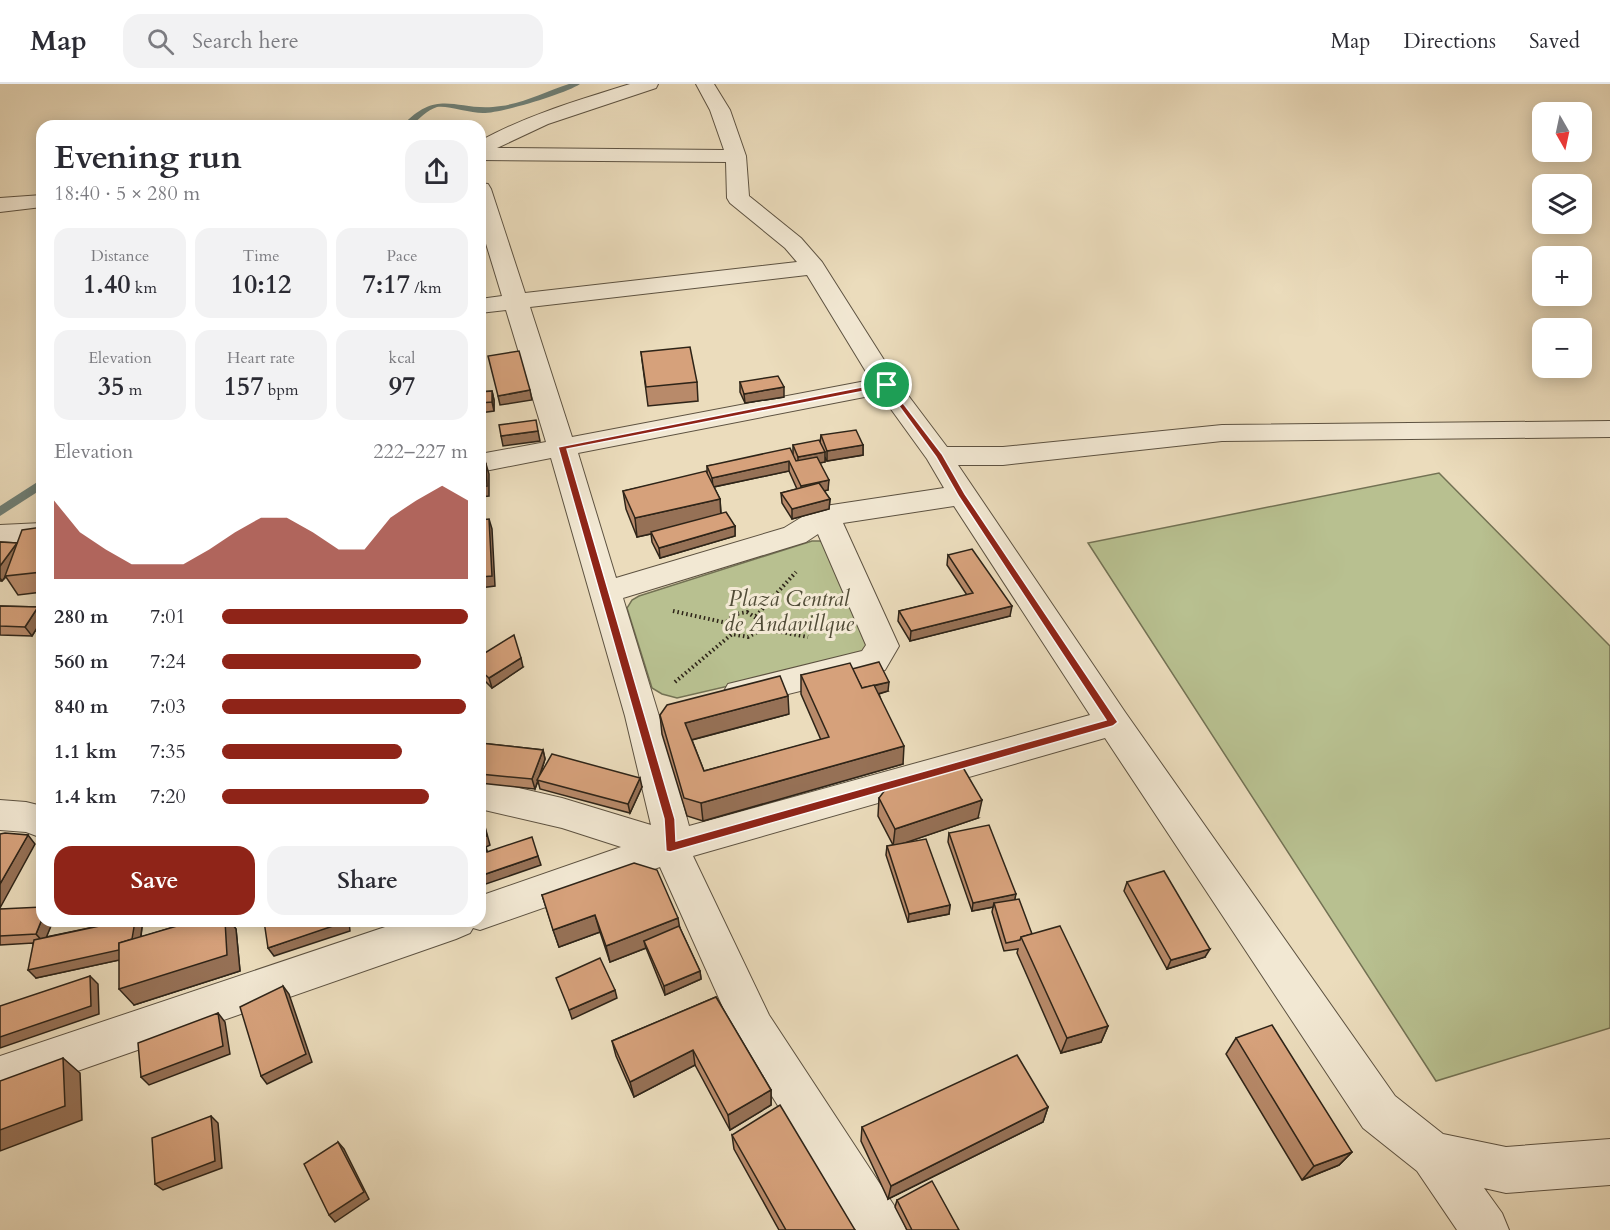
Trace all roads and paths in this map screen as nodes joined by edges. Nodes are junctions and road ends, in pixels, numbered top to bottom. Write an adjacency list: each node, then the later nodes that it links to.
1 (649, 84): 3 (street)
2 (705, 84): 5 (street)
3 (486, 145)
4 (486, 154): 5 (street)
5 (736, 156): 9 (street)
6 (36, 202): 7 (street)
7 (0, 205)
8 (486, 208): 10 (street)
9 (814, 267): 10 (street); 12 (street)
10 (516, 303): 11 (street); 14 (street)
11 (486, 306)
12 (887, 385): 14 (street); 15 (street)
13 (1610, 429): 15 (street)
14 (562, 447): 16 (street); 21 (street)
15 (939, 456): 17 (street)
16 (486, 462)
17 (962, 495): 18 (street); 26 (street)
18 (825, 516): 21 (street); 23 (street)
19 (36, 533): 20 (street)
20 (0, 535)
21 (606, 592): 25 (street)
22 (732, 634): 22 (path); 25 (path)
23 (711, 699)
24 (676, 708): 25 (street)
25 (642, 716): 30 (street)
26 (1113, 722): 30 (street); 34 (street)
27 (486, 795): 30 (street)
28 (0, 815): 29 (street)
29 (36, 820)
30 (670, 847): 31 (street); 36 (street)
31 (486, 911)
32 (438, 927): 33 (street)
33 (0, 1077)
34 (1433, 1155): 35 (street); 37 (street)
35 (1610, 1162)
36 (882, 1230)
37 (1485, 1230)

